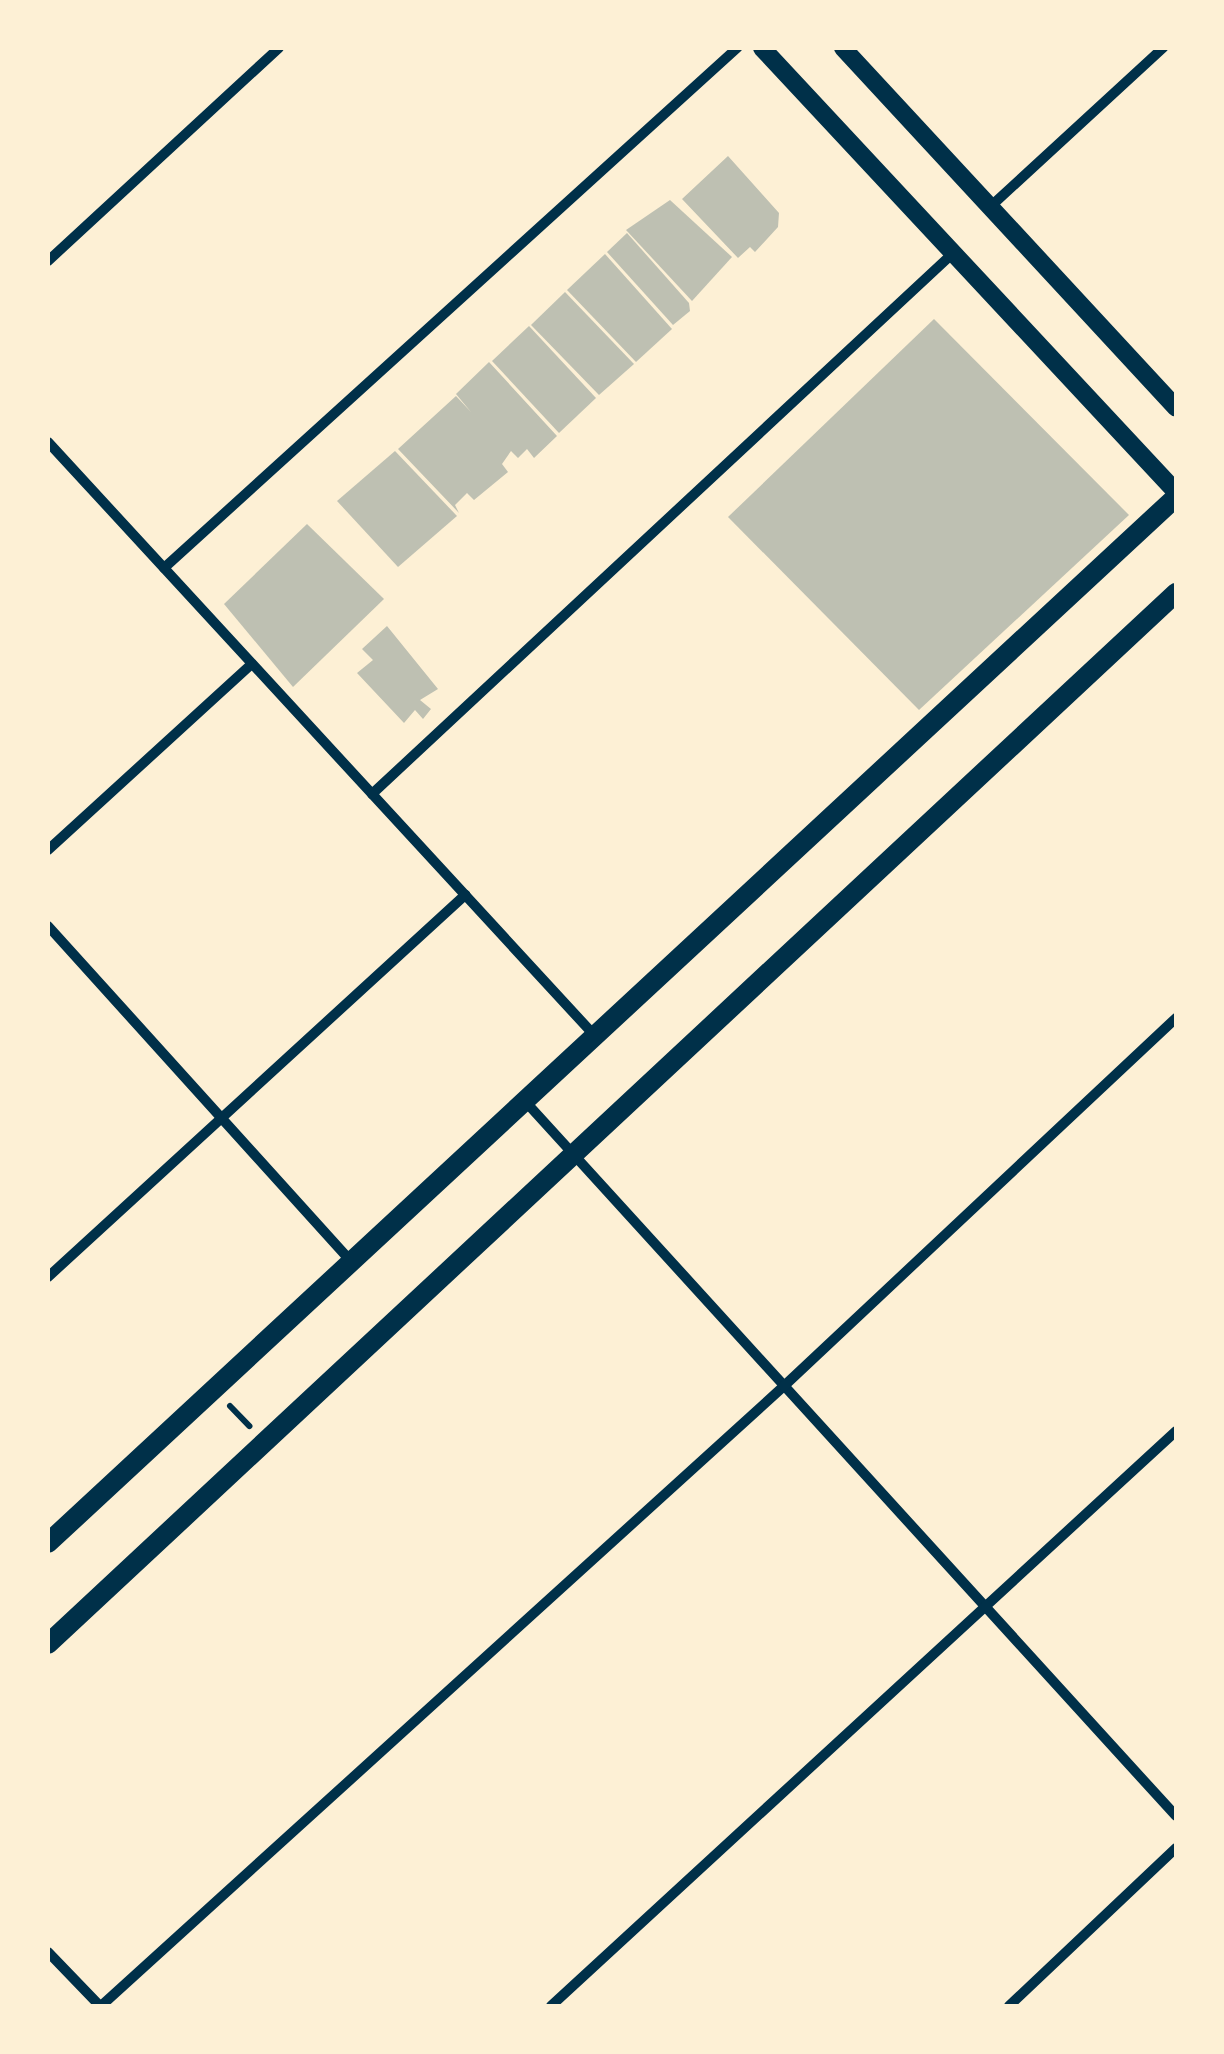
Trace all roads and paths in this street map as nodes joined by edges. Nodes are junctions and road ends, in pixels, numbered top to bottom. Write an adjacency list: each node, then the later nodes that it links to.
1 (279, 48): 8 (street)
2 (737, 48): 12 (street)
3 (762, 48): 7 (street)
4 (843, 48): 6 (street)
5 (1163, 48): 6 (street)
6 (990, 207): 9 (street)
7 (952, 254): 11 (street); 15 (street)
8 (48, 261)
9 (1176, 407)
10 (48, 442): 12 (street)
11 (1176, 495): 20 (main road)
12 (164, 568): 14 (street)
13 (1176, 593): 23 (main road)
14 (252, 664): 15 (street); 16 (street)
15 (372, 794): 17 (street)
16 (48, 850)
17 (466, 896): 20 (street); 22 (street)
18 (48, 926): 22 (street)
19 (1176, 1018): 26 (street)
20 (594, 1035): 21 (main road)
21 (524, 1100): 23 (street); 24 (main road)
22 (222, 1118): 24 (street); 25 (street)
23 (571, 1152): 26 (street); 29 (main road)
24 (351, 1261): 27 (main road)
25 (48, 1276)
26 (784, 1386): 31 (street); 36 (street)
27 (214, 1388): 29 (path); 30 (main road)
28 (1176, 1432): 31 (street)
29 (264, 1441): 32 (main road)
30 (48, 1543)
31 (988, 1610): 33 (street); 37 (street)
32 (48, 1644)
33 (1176, 1816)
34 (1176, 1848): 38 (street)
35 (48, 1952): 36 (street)
36 (100, 2006)
37 (551, 2006)
38 (1009, 2006)

